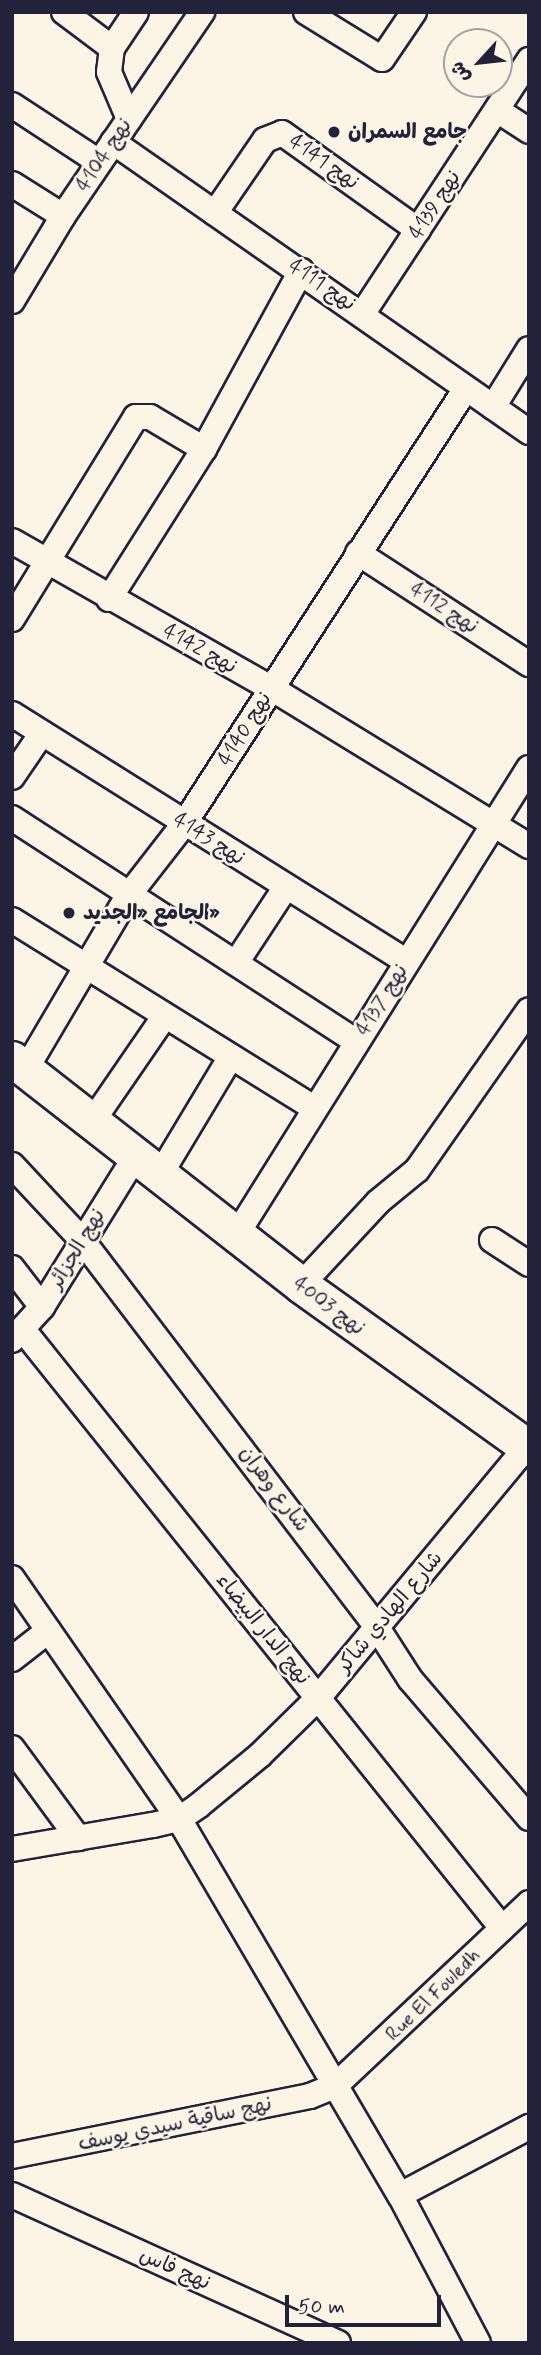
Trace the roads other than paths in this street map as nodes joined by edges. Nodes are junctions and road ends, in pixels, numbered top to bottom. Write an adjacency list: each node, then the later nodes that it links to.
1 (64, 12): 6 (street)
2 (136, 12): 6 (street)
3 (202, 12): 10 (street, نهج 4104)
4 (306, 12): 5 (street)
5 (414, 12)
6 (112, 48): 10 (street)
7 (529, 60): 9 (street, نهج 4139)
8 (12, 105): 13 (street)
9 (496, 110): 11 (street); 17 (street, نهج 4139)
10 (129, 119): 12 (street, نهج 4104)
11 (529, 131)
12 (113, 142): 13 (street, نهج 4104); 15 (street, نهج 4111)
13 (99, 162): 16 (street, نهج 4104)
14 (12, 184): 16 (street)
15 (215, 213): 17 (street, نهج 4141); 18 (street, نهج 4111)
16 (63, 216): 19 (street, نهج 4104)
17 (418, 230): 20 (street, نهج 4139)
18 (301, 271): 20 (street, نهج 4111); 25 (street)
19 (12, 301)
20 (363, 313): 22 (street, نهج 4111)
21 (529, 349): 23 (street)
22 (466, 390): 23 (street, نهج 4111); 27 (street, نهج 4140)
23 (493, 407): 24 (street, نهج 4111)
24 (529, 432)
25 (204, 449): 28 (street); 29 (street)
26 (12, 541): 28 (street, نهج 4142)
27 (358, 553): 31 (street, نهج 4112); 32 (street, نهج 4140)
28 (45, 561): 29 (street, نهج 4142); 30 (street)
29 (109, 599): 32 (street, نهج 4142)
30 (12, 619)
31 (529, 664)
32 (271, 688): 38 (street, نهج 4140); 39 (street, نهج 4142)
33 (12, 714): 34 (street, نهج 4143)
34 (42, 733): 36 (street); 38 (street, نهج 4143)
35 (529, 768): 39 (street, نهج 4137)
36 (12, 778)
37 (12, 818): 42 (street)
38 (184, 824): 41 (street, نهج 4143); 42 (street, نهج 4140)
39 (494, 826): 40 (street, نهج 4142); 44 (street, نهج 4137)
40 (529, 846)
41 (286, 887): 44 (street, نهج 4143); 45 (street)
42 (128, 896): 45 (street); 46 (street, نهج 4140)
43 (12, 920): 46 (street)
44 (407, 961): 49 (street, نهج 4137)
45 (236, 963): 49 (street)
46 (88, 969): 48 (street); 51 (street, نهج 4140)
47 (529, 1010): 61 (street)
48 (164, 1017): 50 (street); 53 (street)
49 (356, 1041): 52 (street, نهج 4137)
50 (230, 1058): 52 (street); 54 (street, نهج الجزائر)
51 (19, 1064): 53 (street, نهج 4003)
52 (314, 1108): 56 (street, نهج 4137)
53 (93, 1119): 54 (street, نهج 4003)
54 (149, 1164): 56 (street, نهج 4003); 57 (street, نهج الجزائر)
55 (12, 1165): 57 (street, شارع وهران)
56 (237, 1234): 61 (street, نهج 4003)
57 (82, 1240): 62 (street, نهج الجزائر); 66 (street, شارع وهران)
58 (492, 1240): 59 (street)
59 (529, 1264)
60 (12, 1268): 62 (street)
61 (301, 1285): 64 (street, نهج 4003)
62 (42, 1307): 63 (street, نهج الجزائر)
63 (18, 1335): 69 (street, نهج الدار البيضاء)
64 (528, 1446): 66 (street, شارع الهادي شاكر)
65 (12, 1578): 67 (street)
66 (376, 1626): 69 (street, شارع الهادي شاكر); 71 (street, شارع وهران)
67 (48, 1630): 68 (street); 72 (street)
68 (12, 1659)
69 (318, 1698): 72 (street, شارع الهادي شاكر); 76 (street, نهج الدار البيضاء)
70 (12, 1748): 73 (street)
71 (529, 1818)
72 (179, 1819): 73 (street, شارع الهادي شاكر); 77 (street)
73 (78, 1838): 74 (street, شارع الهادي شاكر)
74 (12, 1849)
75 (529, 1903): 76 (street, Rue El Fouledh)
76 (502, 1928): 77 (street, Rue El Fouledh)
77 (335, 2085): 79 (street, نهج ساقية سيدي يوسف); 81 (street)
78 (529, 2127): 81 (street)
79 (12, 2156)
80 (12, 2195): 82 (street, نهج فاس)
81 (400, 2195): 83 (street)
82 (338, 2343)
83 (478, 2343)

